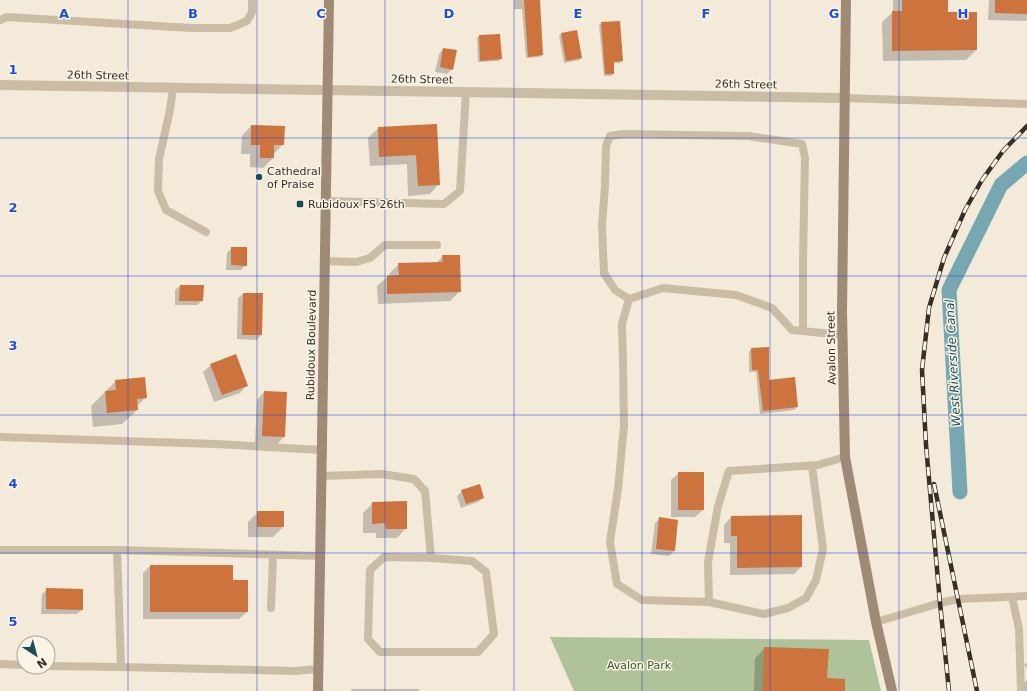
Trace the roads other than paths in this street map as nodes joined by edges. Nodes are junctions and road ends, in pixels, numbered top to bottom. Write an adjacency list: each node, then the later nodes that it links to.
1 (252, 0): 4 (lane)
2 (329, 0): 7 (street, Rubidoux Boulevard)
3 (846, 0): 9 (street, Avalon Street)
4 (0, 20)
5 (0, 85): 6 (street, 26th Street)
6 (173, 88): 7 (street, 26th Street); 12 (lane)
7 (328, 90): 8 (street, 26th Street); 11 (street, Rubidoux Boulevard)
8 (466, 92): 9 (street, 26th Street); 11 (lane)
9 (844, 98): 10 (lane); 17 (street, Avalon Street)
10 (1027, 104)
11 (326, 201): 14 (street, Rubidoux Boulevard)
12 (206, 232)
13 (437, 245): 14 (lane)
14 (325, 261): 19 (street, Rubidoux Boulevard)
15 (629, 299): 16 (lane); 16 (lane); 30 (lane)
16 (803, 331): 17 (lane)
17 (843, 335): 20 (street, Avalon Street)
18 (0, 437): 19 (lane)
19 (322, 450): 22 (street, Rubidoux Boulevard)
20 (845, 457): 21 (lane); 32 (street, Avalon Street)
21 (812, 466): 30 (lane); 30 (lane)
22 (321, 476): 26 (street, Rubidoux Boulevard); 27 (lane)
23 (0, 550): 24 (lane)
24 (117, 550): 25 (lane); 36 (lane)
25 (272, 555): 26 (lane); 31 (lane)
26 (320, 556): 37 (street, Rubidoux Boulevard)
27 (431, 558): 27 (lane)
28 (1027, 596): 29 (lane)
29 (1012, 597): 32 (lane); 40 (lane)
30 (709, 602)
31 (271, 608)
32 (876, 622): 39 (street, Avalon Street)
33 (0, 664): 34 (lane)
34 (16, 665)
35 (56, 666): 36 (lane)
36 (121, 667): 37 (lane)
37 (318, 669): 38 (street, Rubidoux Boulevard)
38 (318, 691)
39 (892, 691)
40 (1022, 691)

